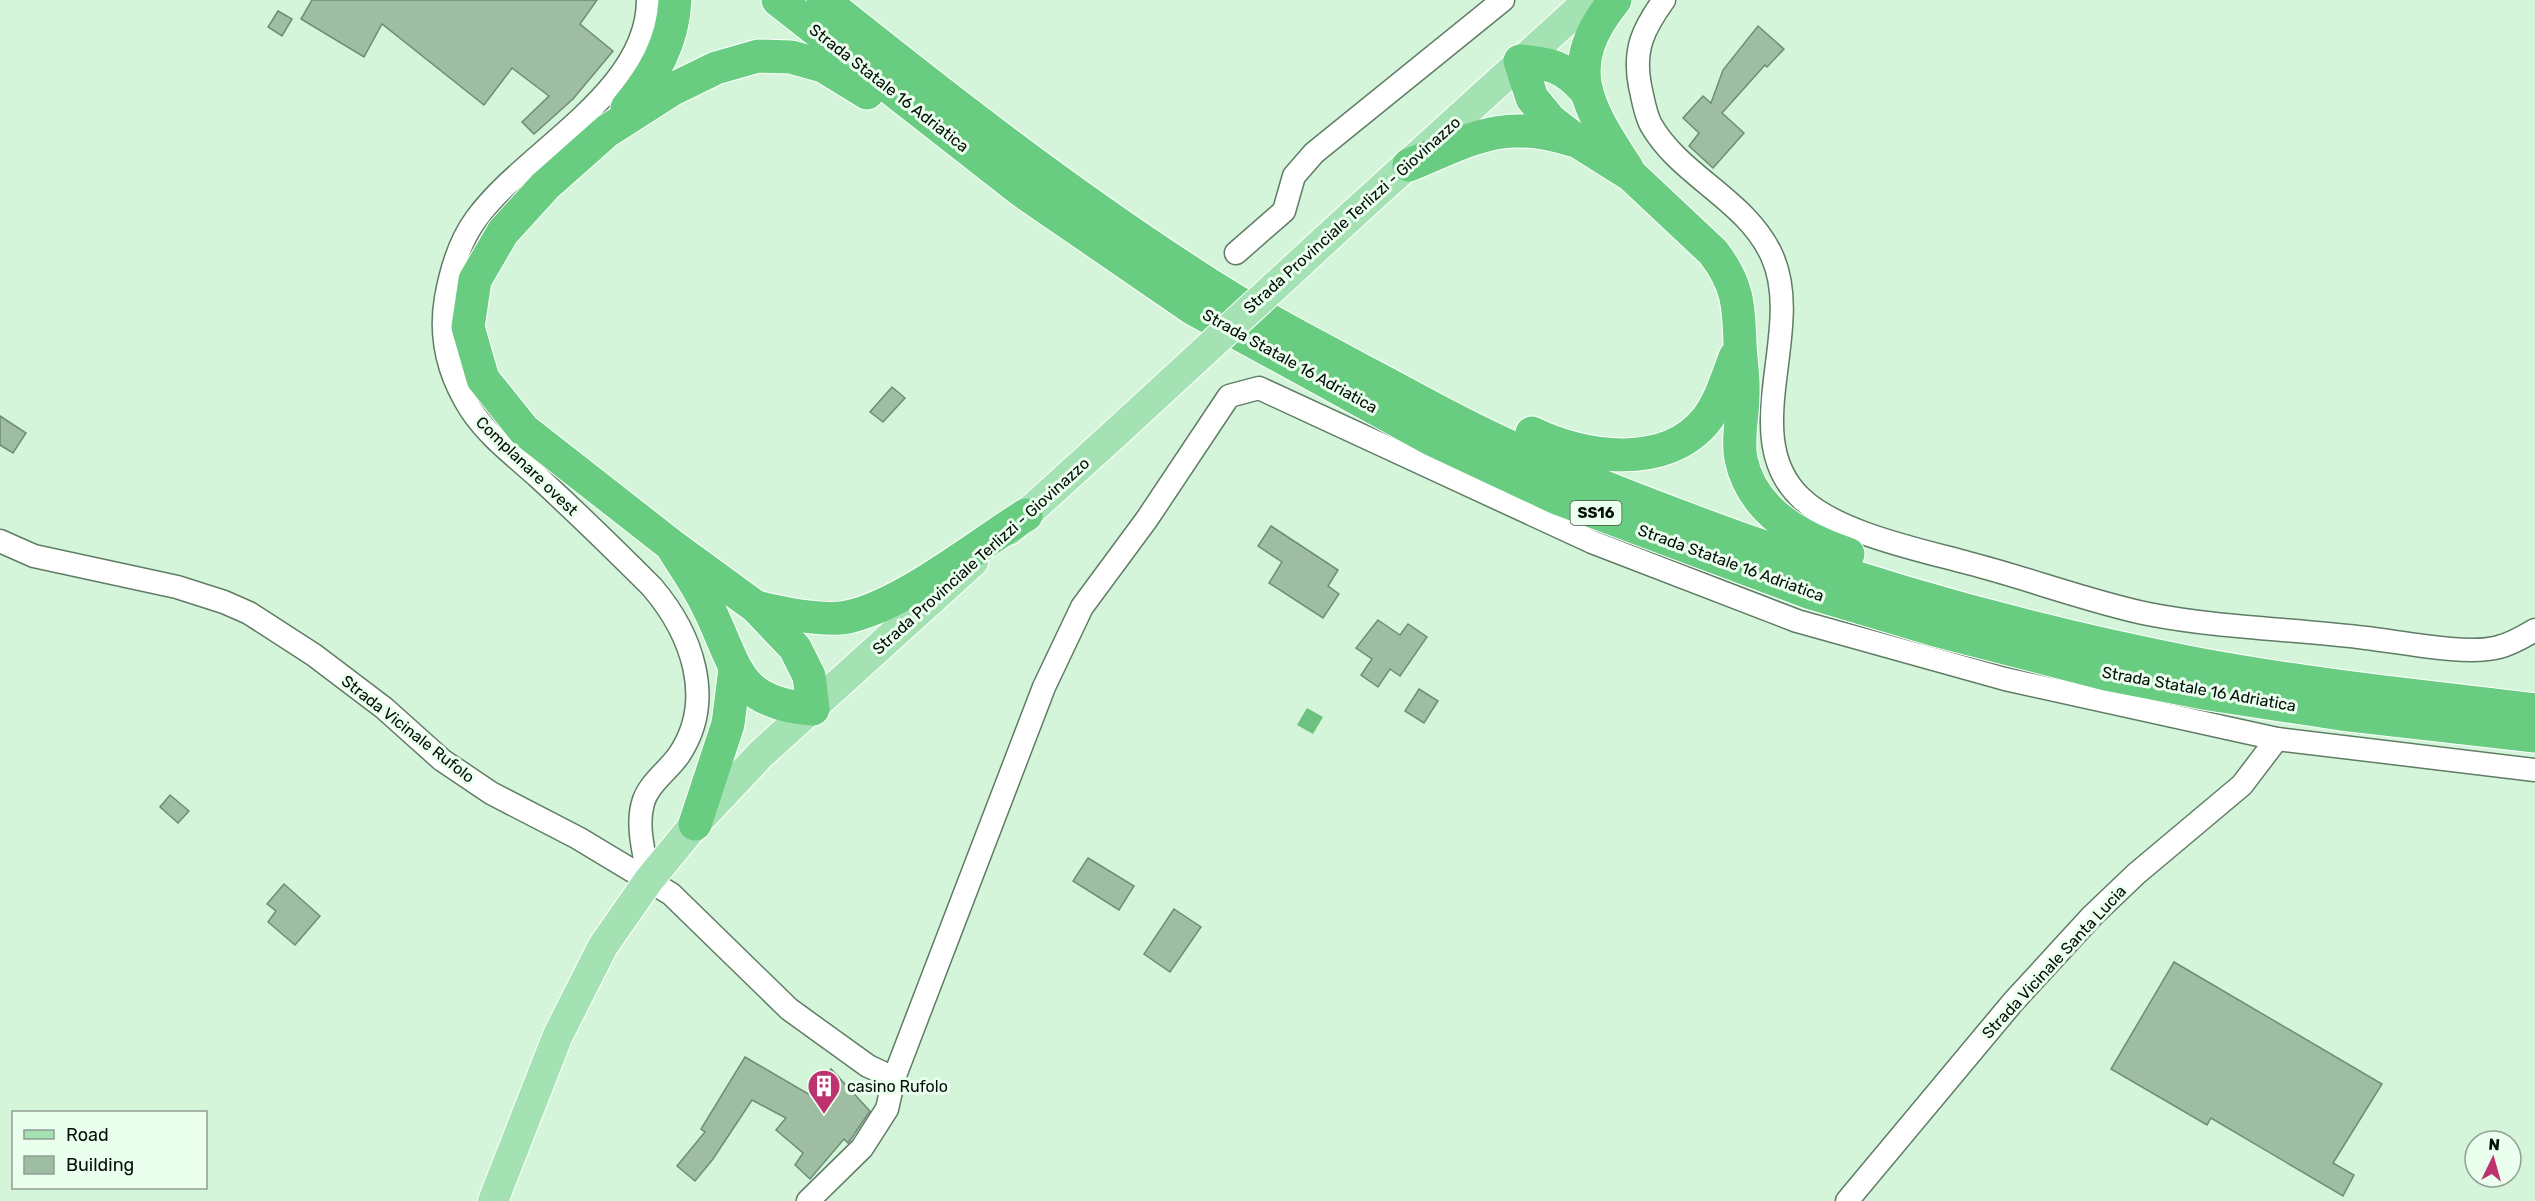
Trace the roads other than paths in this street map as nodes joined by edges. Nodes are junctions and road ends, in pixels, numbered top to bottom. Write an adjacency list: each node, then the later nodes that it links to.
1 (648, 0): 32 (street, Complanare ovest)
2 (675, 0): 11 (highway)
3 (778, 0): 13 (highway, Strada Statale 16 Adriatica / SS16)
4 (824, 0): 17 (highway, Strada Statale 16 Adriatica / SS16)
5 (1503, 0): 16 (street)
6 (1589, 0): 9 (main road, Strada Provinciale Terlizzi - Giovinazzo)
7 (1615, 0): 10 (highway)
8 (1664, 0): 24 (street)
9 (1520, 61): 10 (highway); 12 (highway); 14 (main road, Strada Provinciale Terlizzi - Giovinazzo)
10 (1585, 90): 15 (highway)
11 (607, 131): 13 (highway); 21 (highway)
12 (1577, 141): 14 (highway); 15 (highway)
13 (970, 152): 28 (highway, Strada Statale 16 Adriatica / SS16)
14 (1409, 165): 19 (main road, Strada Provinciale Terlizzi - Giovinazzo, bridge)
15 (1631, 175): 18 (highway)
16 (1236, 253)
17 (1293, 333): 18 (highway); 23 (highway, Strada Statale 16 Adriatica / SS16)
18 (1740, 344): 23 (highway)
19 (1026, 515): 22 (highway); 26 (main road, Strada Provinciale Terlizzi - Giovinazzo)
20 (0, 541): 32 (street, Strada Vicinale Rufolo)
21 (671, 545): 22 (highway); 25 (highway)
22 (756, 607): 26 (highway)
23 (2036, 628): 27 (highway, Strada Statale 16 Adriatica / SS16)
24 (2535, 630)
25 (735, 669): 26 (highway); 31 (highway)
26 (813, 708): 31 (main road, Strada Provinciale Terlizzi - Giovinazzo)
27 (2535, 710)
28 (2535, 736)
29 (2277, 739): 30 (street); 33 (street); 36 (street, Strada Vicinale Santa Lucia)
30 (2535, 770)
31 (695, 824): 32 (main road, Strada Provinciale Terlizzi - Giovinazzo)
32 (649, 880): 33 (street, Strada Vicinale Rufolo); 34 (main road, Strada Provinciale Terlizzi - Giovinazzo)
33 (894, 1078): 35 (street)
34 (493, 1201)
35 (808, 1201)
36 (1847, 1201)

